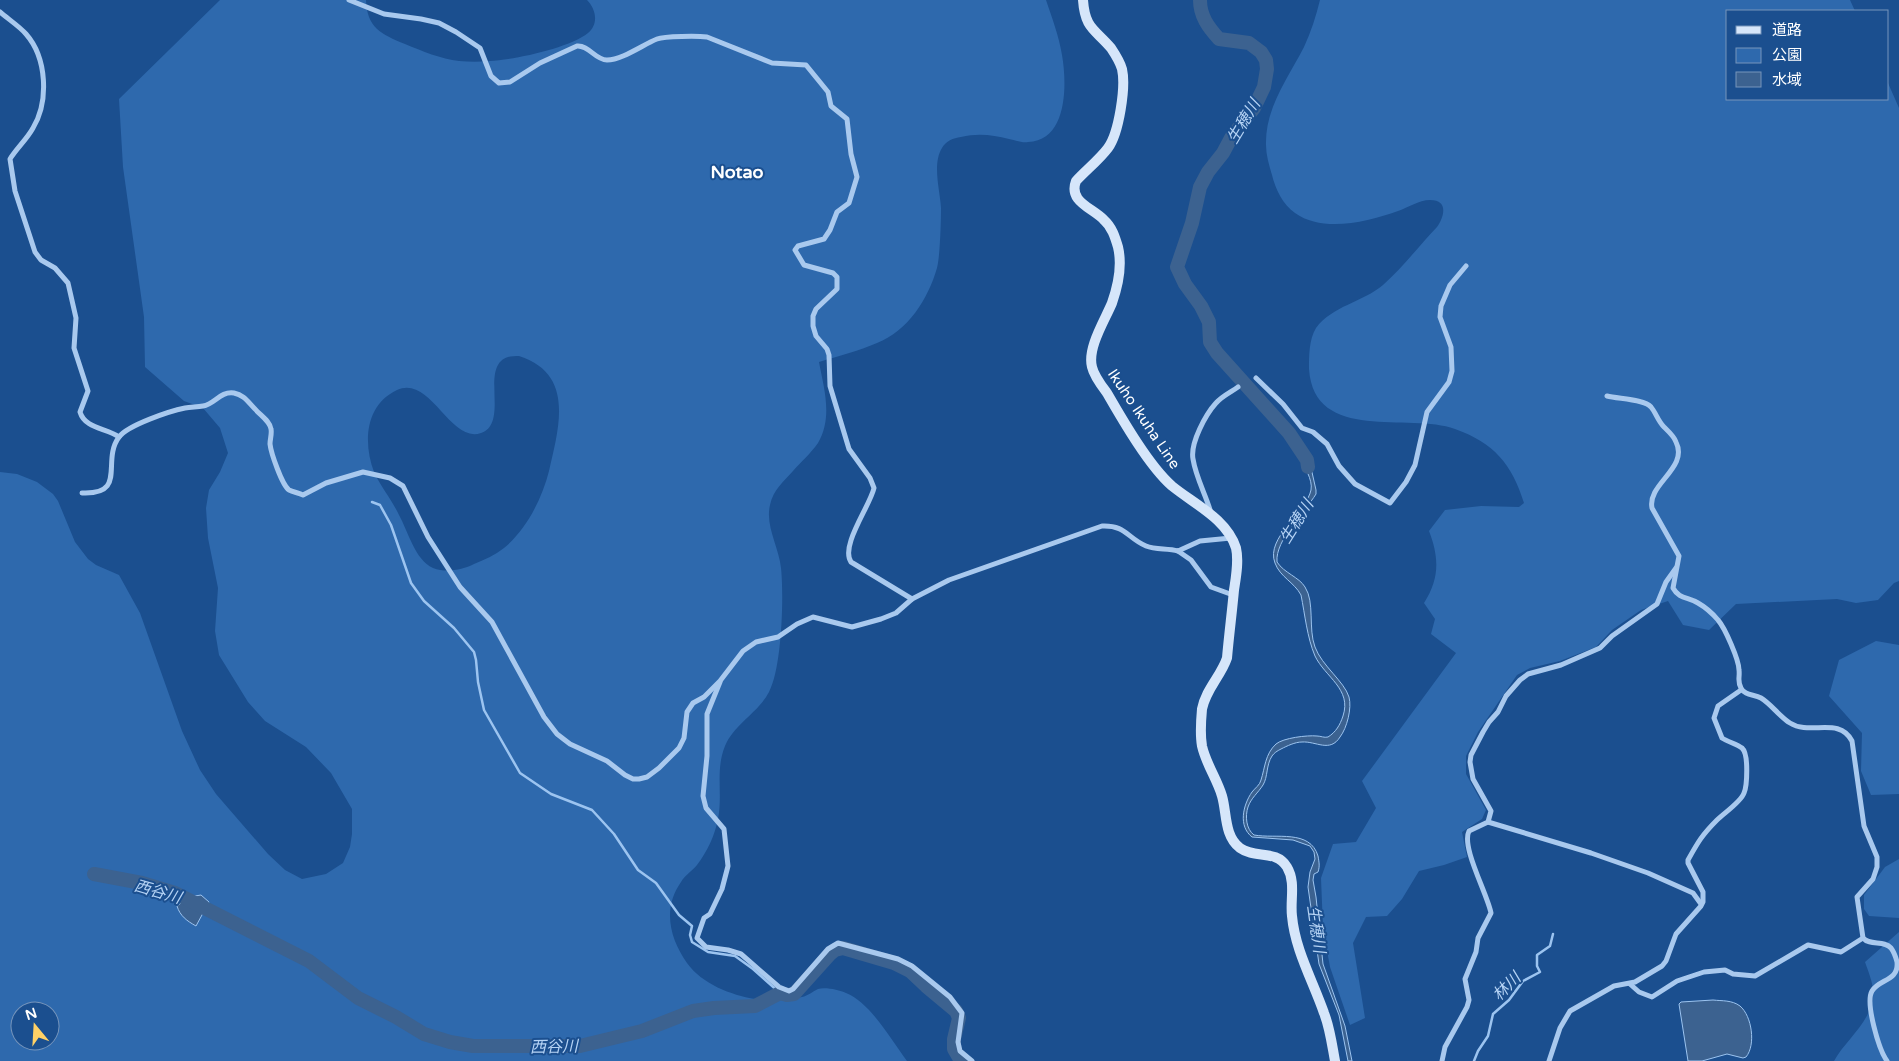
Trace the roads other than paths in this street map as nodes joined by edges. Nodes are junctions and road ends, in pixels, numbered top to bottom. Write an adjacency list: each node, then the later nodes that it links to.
1 (349, 0): 15 (street)
2 (1083, 0): 10 (main road, Ikuho Ikuha Line)
3 (0, 12): 8 (street)
4 (1466, 266): 5 (street)
5 (1256, 378)
6 (1238, 387): 10 (street)
7 (1607, 396): 13 (street)
8 (119, 437): 9 (street); 16 (street)
9 (82, 493)
10 (1212, 516): 11 (main road, Ikuho Ikuha Line)
11 (1231, 538): 12 (street); 14 (main road, Ikuho Ikuha Line)
12 (1178, 552): 14 (street); 15 (street)
13 (1678, 566): 17 (street); 18 (street)
14 (1234, 595): 23 (main road, Ikuho Ikuha Line)
15 (912, 599): 16 (street)
16 (720, 681): 22 (street)
17 (1741, 690): 19 (street); 20 (street)
18 (1488, 822): 19 (street); 24 (street)
19 (1702, 905): 21 (street)
20 (1863, 938): 21 (street); 26 (street)
21 (1630, 984): 25 (street)
22 (972, 1061)
23 (1335, 1061)
24 (1442, 1061)
25 (1549, 1061)
26 (1887, 1061)

